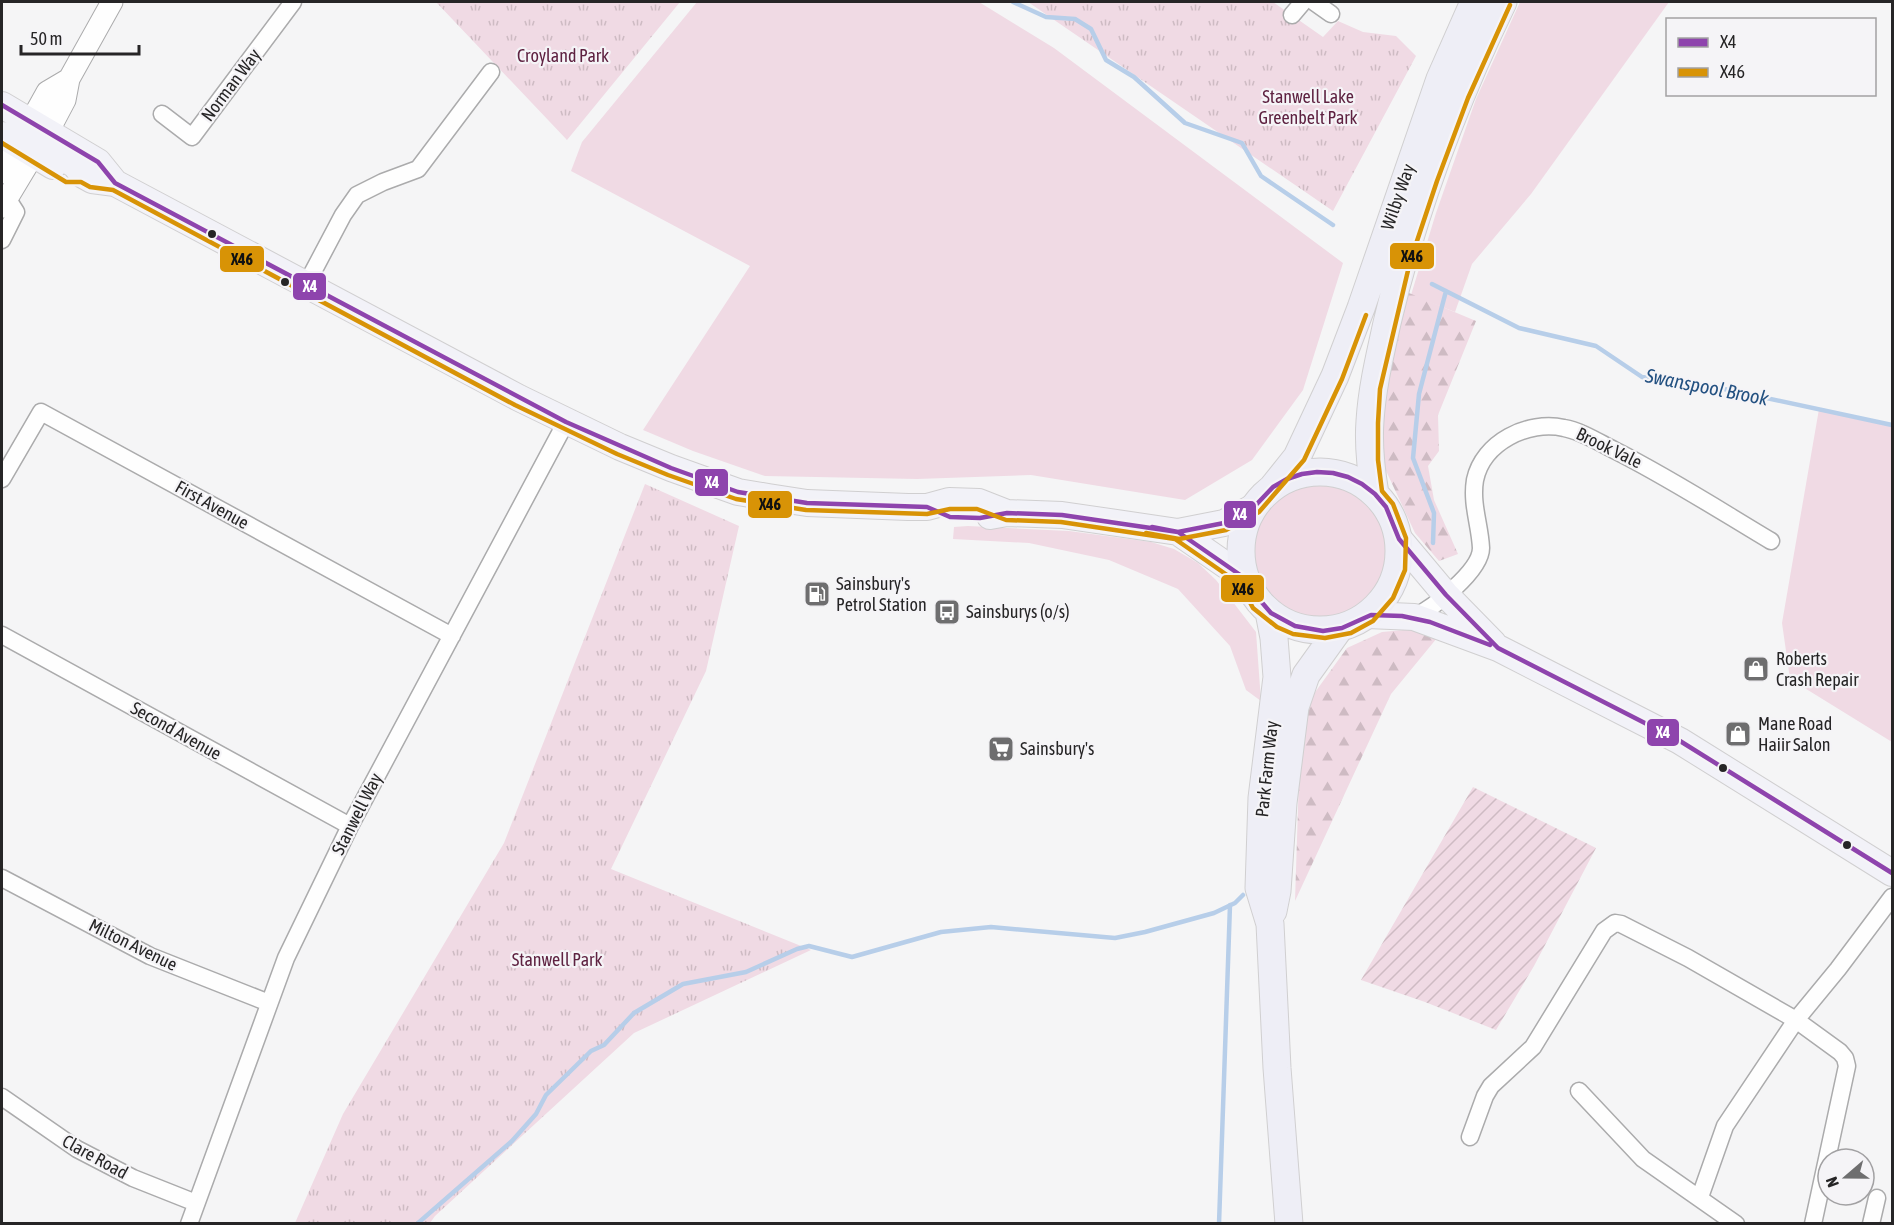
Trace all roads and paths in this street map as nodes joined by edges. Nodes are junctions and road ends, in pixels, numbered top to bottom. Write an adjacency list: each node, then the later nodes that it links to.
1 (112, 2): 13 (street)
2 (293, 2): 11 (street, Norman Way)
3 (1303, 2): 8 (street)
4 (1314, 2): 7 (street)
5 (1474, 2): 21 (highway, Wilby Way)
6 (1503, 2): 22 (highway, Wilby Way)
7 (1331, 14)
8 (1292, 15)
9 (491, 72): 18 (street)
10 (2, 105): 13 (main road)
11 (162, 114)
12 (2, 120): 13 (main road)
13 (28, 138): 14 (street); 15 (main road); 15 (main road); 16 (street)
14 (2, 173)
15 (115, 183): 18 (main road)
16 (4, 202): 17 (street)
17 (2, 240)
18 (306, 285): 19 (main road)
19 (566, 422): 24 (main road); 34 (street, Stanwell Way)
20 (2, 479): 34 (street, First Avenue)
21 (1273, 487): 22 (highway); 23 (highway)
22 (1375, 494): 25 (highway)
23 (1254, 507): 24 (main road); 27 (highway)
24 (1178, 532): 27 (main road)
25 (1399, 539): 28 (main road); 30 (highway)
26 (1771, 541): 28 (street, Brook Vale)
27 (1246, 579): 29 (highway)
28 (1446, 595): 31 (street, Brook Vale); 35 (main road)
29 (1269, 612): 32 (highway); 40 (highway, Park Farm Way)
30 (1368, 615): 31 (main road); 32 (highway)
31 (1414, 617): 35 (main road)
32 (1339, 629): 40 (highway, Park Farm Way)
33 (2, 635): 36 (street, Second Avenue)
34 (452, 636): 36 (street, Stanwell Way)
35 (1498, 648): 37 (main road)
36 (350, 826): 41 (street, Stanwell Way)
37 (1893, 873)
38 (2, 878): 41 (street, Milton Avenue)
39 (1893, 897): 42 (street)
40 (1270, 924): 50 (highway, Park Farm Way)
41 (269, 1003): 48 (street, Stanwell Way)
42 (1796, 1020): 45 (street); 46 (street); 52 (street)
43 (1579, 1091): 46 (street)
44 (2, 1097): 48 (street, Clare Road)
45 (1470, 1137)
46 (1700, 1197): 51 (street)
47 (1877, 1198): 53 (street)
48 (196, 1203): 49 (street, Stanwell Way)
49 (189, 1224)
50 (1289, 1224)
51 (1736, 1224)
52 (1813, 1224)
53 (1871, 1224)

